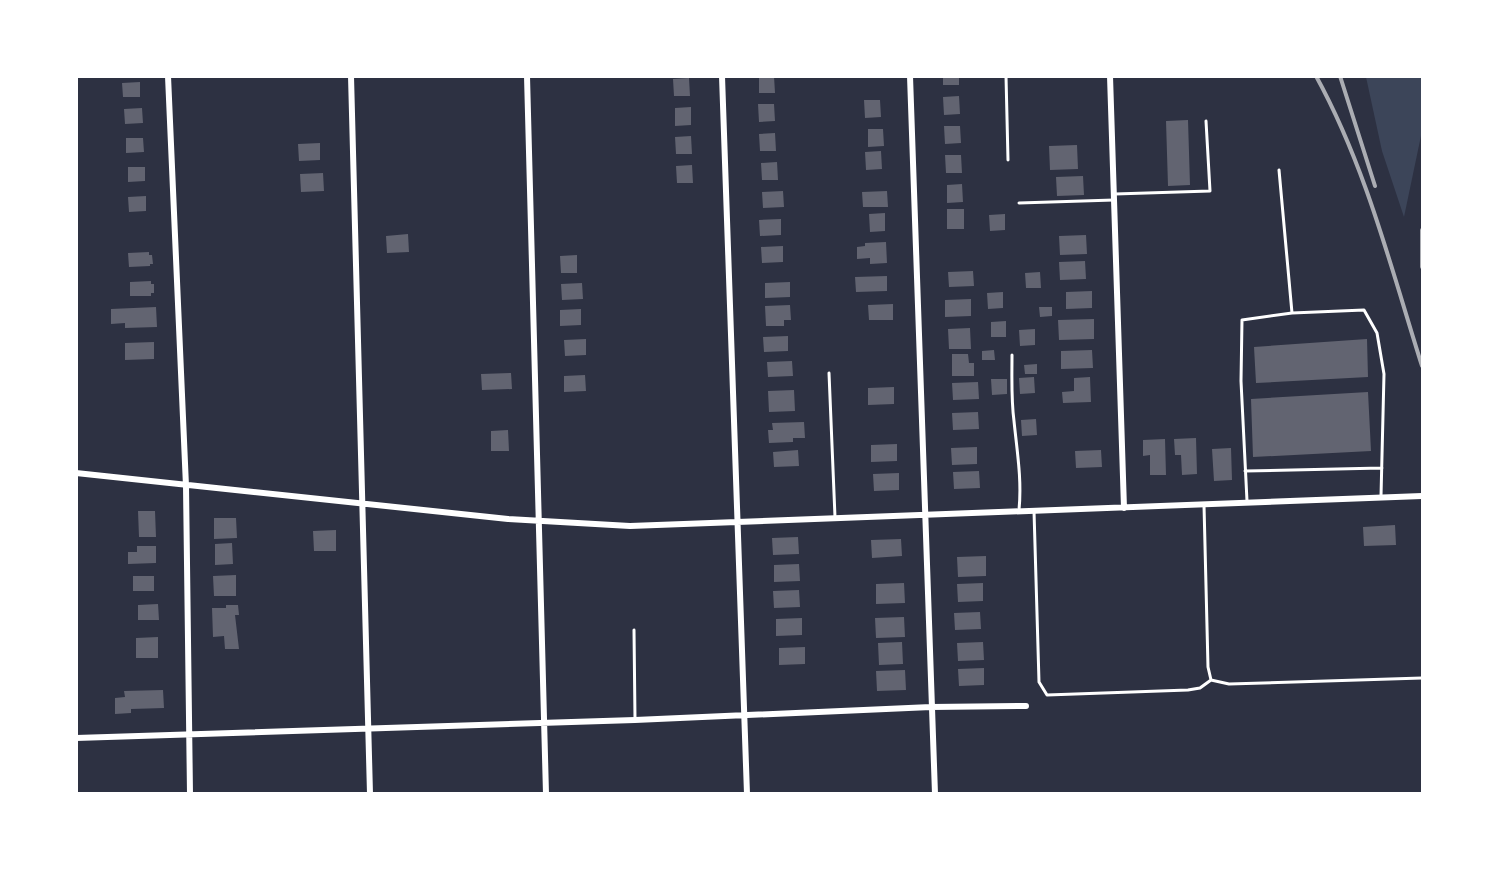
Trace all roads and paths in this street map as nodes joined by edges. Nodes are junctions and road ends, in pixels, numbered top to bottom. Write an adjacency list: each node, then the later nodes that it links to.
1 (168, 76): 19 (street)
2 (351, 76): 23 (street)
3 (527, 76): 30 (street)
4 (722, 76): 31 (street)
5 (910, 76): 28 (street)
6 (1006, 76): 9 (lane)
7 (1110, 76): 11 (street)
8 (1206, 121): 11 (lane)
9 (1008, 160)
10 (1279, 170): 13 (lane)
11 (1114, 197): 12 (lane); 25 (street)
12 (1018, 203)
13 (1292, 313): 16 (lane); 17 (lane)
14 (1012, 355): 27 (lane)
15 (829, 373): 29 (lane)
16 (1382, 468): 17 (lane); 21 (lane)
17 (1245, 471): 22 (lane)
18 (76, 473): 19 (street)
19 (186, 486): 23 (street); 41 (street)
20 (1422, 496): 21 (street)
21 (1381, 498): 22 (street)
22 (1247, 503): 24 (street)
23 (362, 504): 30 (street); 40 (street)
24 (1204, 505): 25 (street); 34 (lane)
25 (1124, 508): 26 (street)
26 (1034, 511): 27 (street); 34 (lane)
27 (1019, 512): 28 (street)
28 (925, 515): 29 (street); 36 (street)
29 (835, 519): 31 (street)
30 (539, 522): 31 (street); 39 (street)
31 (738, 522): 37 (street)
32 (634, 630): 38 (lane)
33 (1422, 678): 34 (lane)
34 (1212, 680)
35 (1026, 706): 36 (street)
36 (931, 707): 37 (street); 47 (street)
37 (744, 716): 38 (street); 46 (street)
38 (635, 720): 39 (street)
39 (544, 722): 40 (street); 45 (street)
40 (368, 728): 41 (street); 44 (street)
41 (188, 733): 42 (street); 43 (street)
42 (76, 738)
43 (190, 794)
44 (370, 794)
45 (546, 794)
46 (747, 794)
47 (935, 794)

